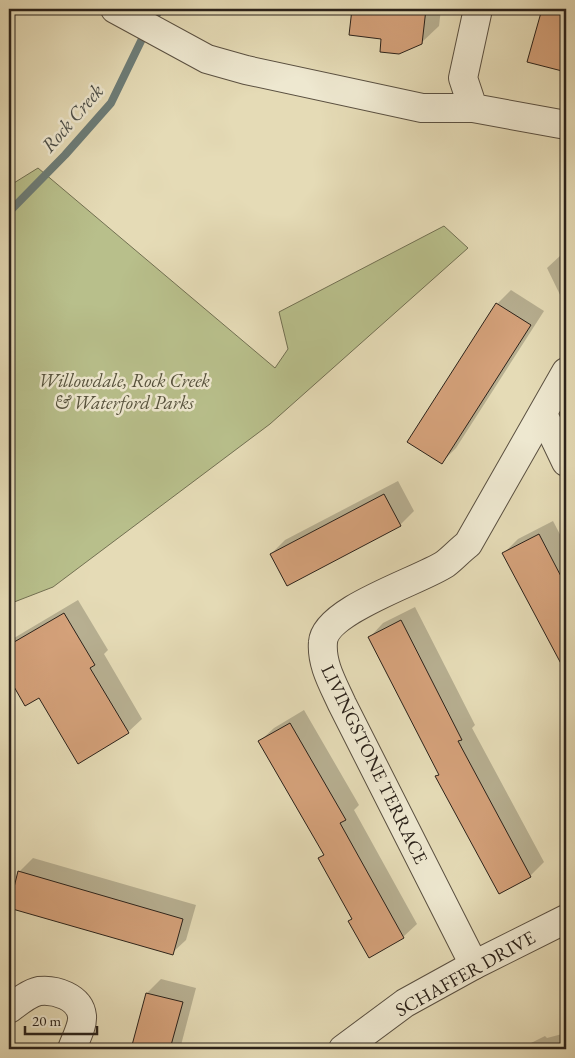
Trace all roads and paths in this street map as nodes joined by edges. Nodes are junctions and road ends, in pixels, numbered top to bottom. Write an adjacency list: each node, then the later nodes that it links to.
1 (478, 9): 3 (street)
2 (122, 13): 3 (street)
3 (473, 108): 4 (street)
4 (566, 125)
5 (566, 372): 6 (street, LIVINGSTONE TERRACE)
6 (542, 414): 7 (street); 9 (street, LIVINGSTONE TERRACE)
7 (566, 462)
8 (566, 919): 9 (street, SCHAFFER DRIVE)
9 (474, 965): 12 (street, SCHAFFER DRIVE)
10 (9, 1008): 11 (street)
11 (72, 1049)
12 (343, 1049)

